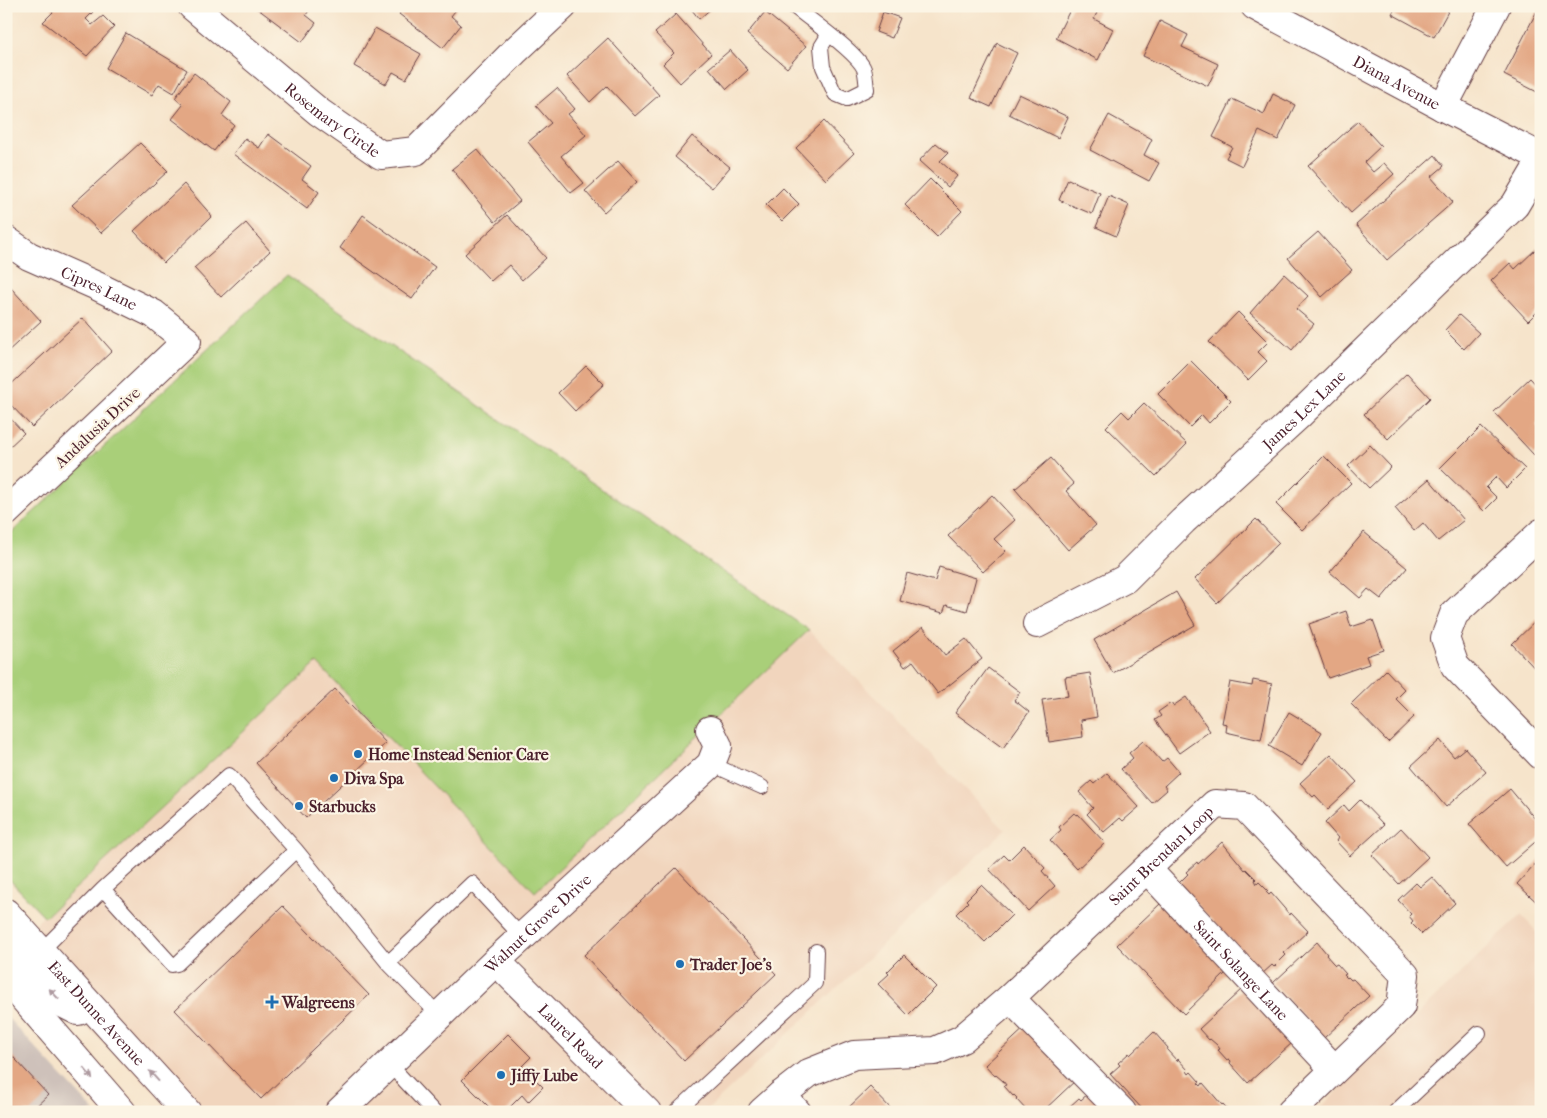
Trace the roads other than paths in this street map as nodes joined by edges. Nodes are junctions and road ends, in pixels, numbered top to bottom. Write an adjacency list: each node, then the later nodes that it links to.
1 (192, 6): 2 (street, Rosemary Circle)
2 (563, 6)
3 (792, 6): 6 (lane)
4 (1255, 6): 7 (street, Diana Avenue)
5 (1496, 6): 7 (street)
6 (829, 34)
7 (1443, 107): 8 (street, Diana Avenue)
8 (1541, 157)
9 (1541, 162): 14 (street, James Lex Lane)
10 (6, 240): 11 (street, Cipres Lane)
11 (187, 341): 12 (street, Andalusia Drive)
12 (6, 512)
13 (1541, 533): 16 (street)
14 (1037, 624)
15 (710, 730): 17 (street)
16 (1541, 755)
17 (711, 764): 18 (lane); 23 (street, Walnut Grove Drive)
18 (762, 787)
19 (296, 850): 21 (lane); 21 (lane); 28 (lane)
20 (1147, 870): 30 (street, Saint Brendan Loop); 35 (street, Saint Solange Lane); 35 (street, Saint Brendan Loop)
21 (103, 889): 25 (lane)
22 (6, 913): 25 (street, East Dunne Avenue)
23 (522, 937): 27 (street, Walnut Grove Drive); 28 (lane)
24 (6, 942): 31 (street, one-way to 24)
25 (42, 951): 31 (street, East Dunne Avenue)
26 (816, 951): 42 (lane)
27 (496, 961): 32 (street, Walnut Grove Drive); 41 (street, Laurel Road)
28 (388, 963): 32 (lane)
29 (6, 978): 37 (street, one-way to 37)
30 (1010, 998): 36 (street, Saint Brendan Loop); 43 (street)
31 (96, 1012): 38 (street, East Dunne Avenue, one-way to 31)
32 (439, 1015): 34 (street, Walnut Grove Drive)
33 (1479, 1033): 45 (lane)
34 (389, 1064): 39 (street, Walnut Grove Drive); 40 (lane)
35 (1334, 1069): 44 (street, Saint Brendan Loop)
36 (780, 1106)
37 (122, 1112)
38 (187, 1112)
39 (340, 1112)
40 (434, 1112)
41 (647, 1112)
42 (676, 1112)
43 (1122, 1112)
44 (1291, 1112)
45 (1395, 1112)

